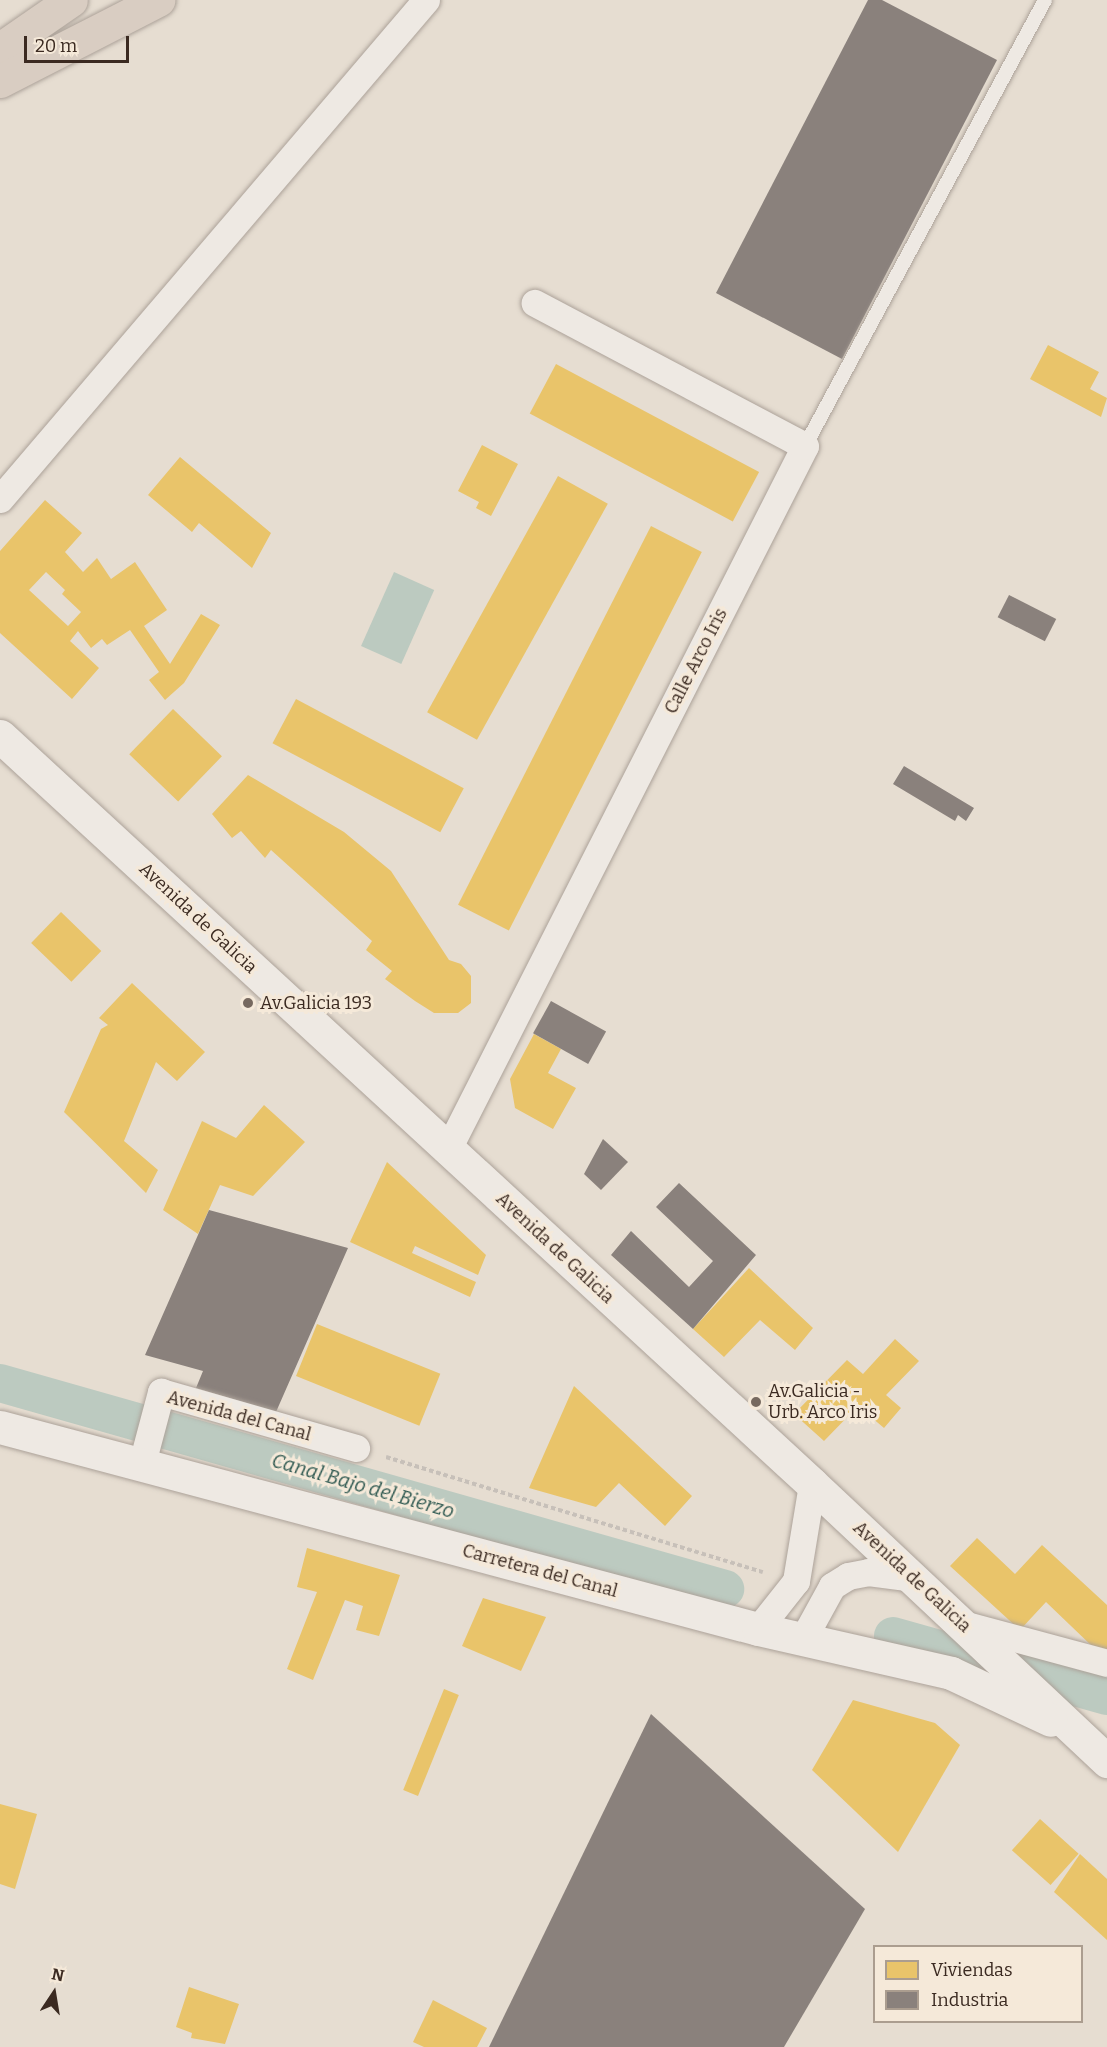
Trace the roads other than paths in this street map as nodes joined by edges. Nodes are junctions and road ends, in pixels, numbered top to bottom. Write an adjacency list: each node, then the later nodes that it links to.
1 (71, 0): 5 (highway)
2 (158, 0): 6 (highway)
3 (426, 0): 9 (street)
4 (1045, 0): 8 (lane)
5 (0, 49)
6 (0, 81)
7 (535, 303): 8 (street)
8 (805, 446): 11 (street, Calle Arco Iris)
9 (0, 499)
10 (0, 736): 11 (main road, Avenida de Galicia)
11 (448, 1149): 15 (main road, Avenida de Galicia)
12 (0, 1427): 14 (main road, Carretera del Canal)
13 (356, 1448): 14 (street, Avenida del Canal)
14 (141, 1467): 17 (main road, Carretera del Canal)
15 (812, 1484): 16 (main road, Avenida de Galicia); 17 (street)
16 (913, 1578): 18 (main road, Avenida de Galicia); 19 (street)
17 (758, 1629): 19 (main road, Carretera del Canal)
18 (969, 1632): 20 (street); 21 (main road, Avenida de Galicia)
19 (815, 1642): 21 (main road, Carretera del Canal)
20 (1107, 1663)
21 (1074, 1730): 22 (main road); 23 (main road, Avenida de Galicia)
22 (1107, 1739)
23 (1107, 1761)

